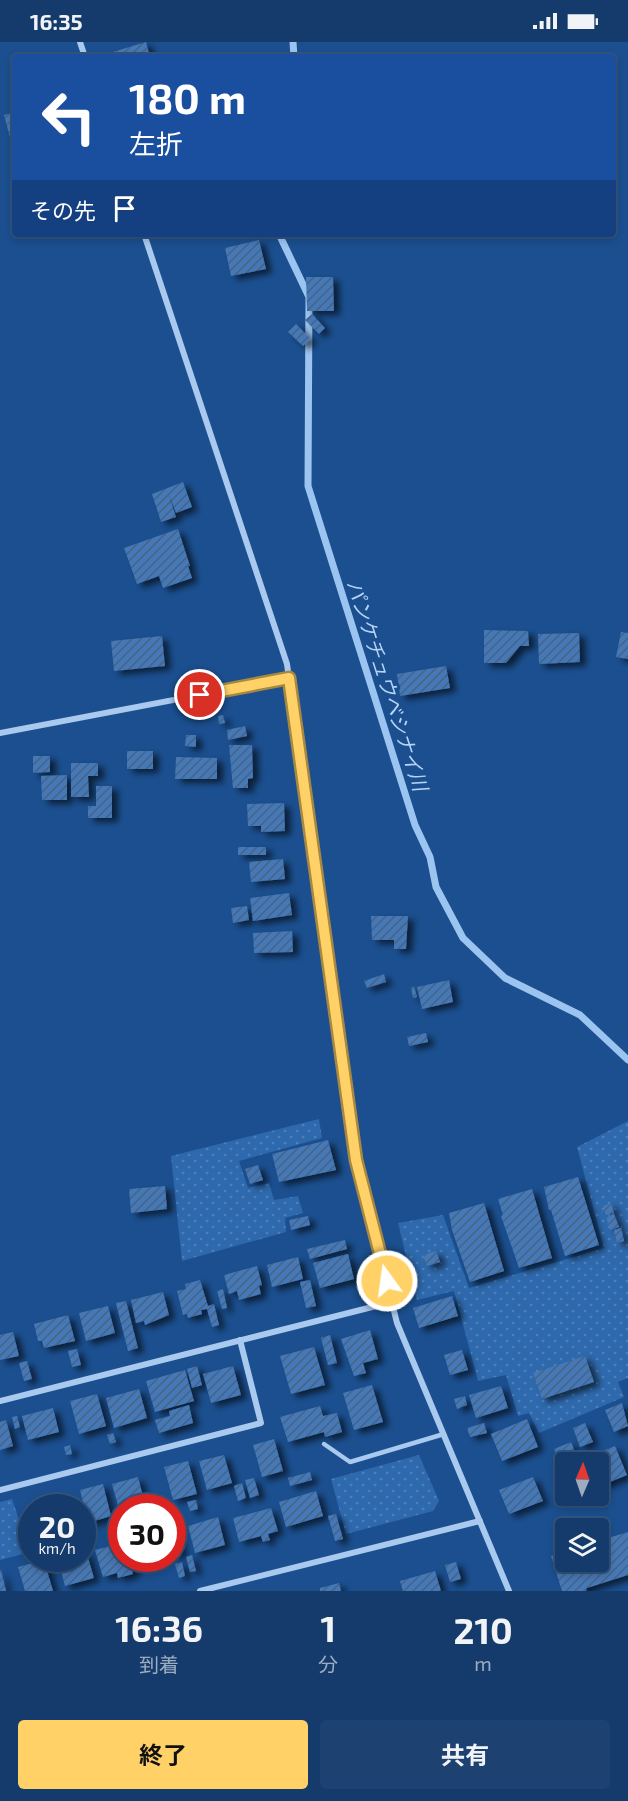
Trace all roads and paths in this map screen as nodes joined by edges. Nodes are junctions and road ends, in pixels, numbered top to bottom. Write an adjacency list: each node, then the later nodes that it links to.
1 (145, 237): 2 (street)
2 (289, 678): 3 (street); 4 (street)
3 (0, 734)
4 (392, 1302): 5 (street); 7 (street)
5 (240, 1340): 6 (street); 9 (street)
6 (0, 1401)
7 (444, 1434): 8 (lane); 10 (street)
8 (324, 1444)
9 (0, 1490)
10 (480, 1521): 11 (street); 12 (street)
11 (201, 1591)
12 (509, 1591)

